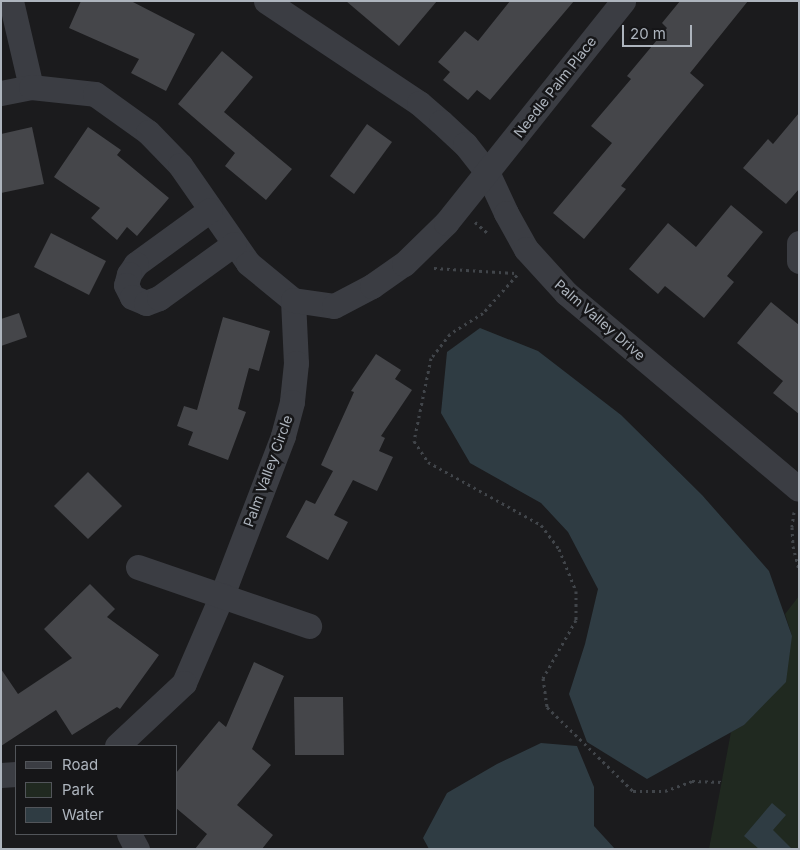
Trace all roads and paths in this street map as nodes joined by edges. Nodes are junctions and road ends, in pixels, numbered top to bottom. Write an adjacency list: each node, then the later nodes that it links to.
1 (11, 1): 4 (street)
2 (266, 1): 6 (street, Palm Valley Drive)
3 (623, 1): 6 (street, Needle Palm Place)
4 (31, 87): 5 (street); 7 (street)
5 (1, 93)
6 (487, 172): 11 (street, Needle Palm Place); 15 (street, Palm Valley Drive)
7 (210, 210): 9 (street); 9 (street)
8 (799, 243): 10 (street)
9 (234, 244): 14 (street)
10 (799, 261)
11 (404, 264): 12 (path); 14 (street, Needle Palm Place)
12 (519, 273): 13 (path); 23 (path)
13 (524, 280)
14 (293, 300): 18 (street, Palm Valley Circle)
15 (795, 499): 17 (path)
16 (138, 567): 18 (street)
17 (799, 570)
18 (222, 595): 19 (street); 20 (street, Palm Valley Circle)
19 (309, 626)
20 (118, 745)
21 (15, 774): 22 (street)
22 (1, 775)
23 (723, 782)
24 (130, 835): 25 (street)
25 (137, 849)

